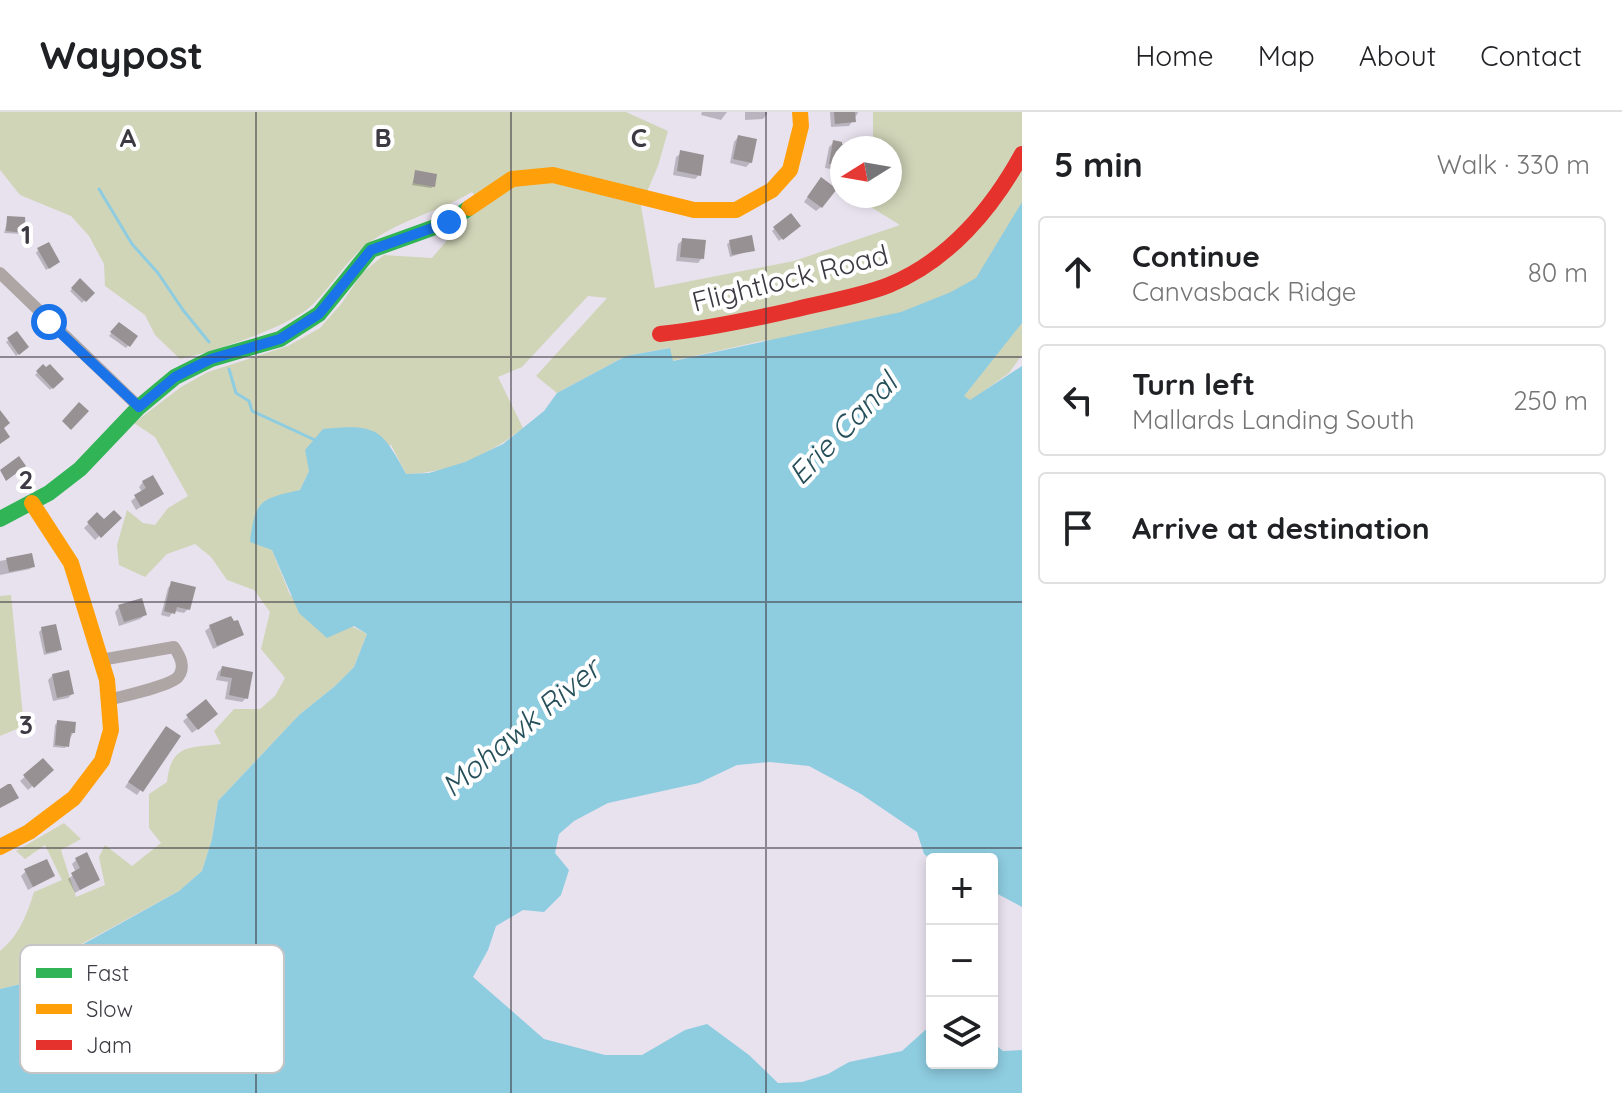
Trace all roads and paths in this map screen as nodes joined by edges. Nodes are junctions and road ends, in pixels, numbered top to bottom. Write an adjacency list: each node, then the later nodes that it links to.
1 (800, 112): 5 (street)
2 (1022, 154): 4 (street, Flightlock Road)
3 (0, 273): 5 (street)
4 (660, 334)
5 (139, 407): 6 (street)
6 (32, 503): 7 (street); 8 (street)
7 (0, 519)
8 (101, 660): 9 (street); 9 (street)
9 (109, 700): 10 (street)
10 (0, 847)

